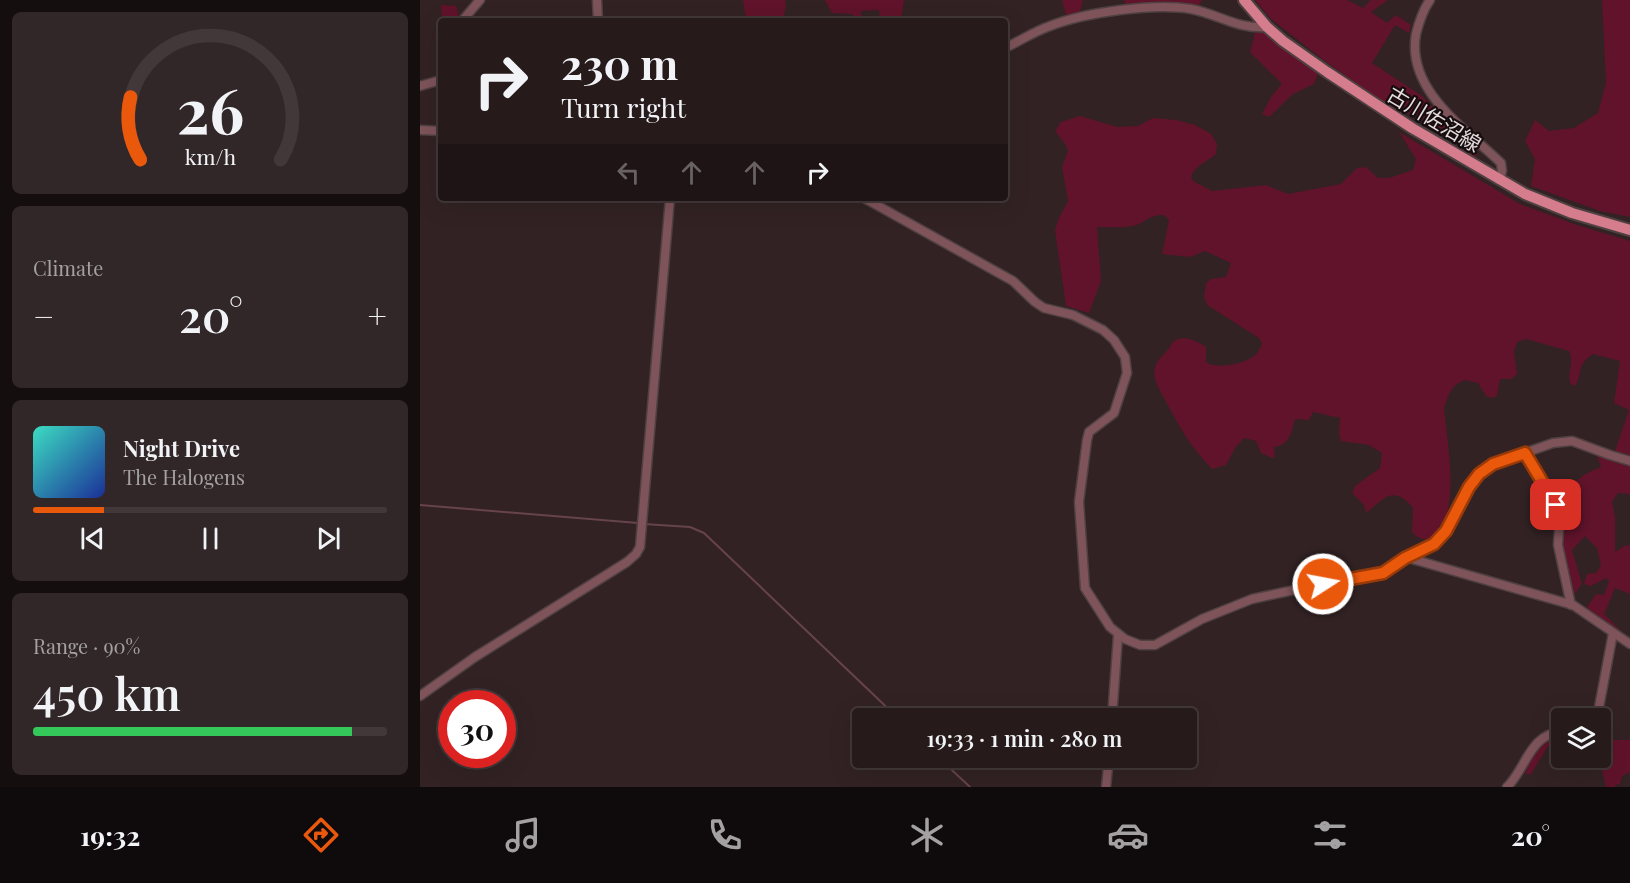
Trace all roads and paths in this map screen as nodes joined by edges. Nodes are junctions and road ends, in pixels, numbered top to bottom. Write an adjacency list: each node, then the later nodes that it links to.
1 (480, 0): 5 (street)
2 (597, 0): 6 (street)
3 (1244, 0): 7 (main road, 古川佐沼線)
4 (1430, 0): 13 (street)
5 (465, 18)
6 (598, 18)
7 (1267, 27): 8 (street); 13 (main road, 古川佐沼線)
8 (1008, 46)
9 (438, 81): 10 (street)
10 (420, 86)
11 (420, 130): 12 (street)
12 (438, 131)
13 (1499, 180): 16 (main road, 古川佐沼線)
14 (670, 201): 24 (street)
15 (869, 201): 22 (street)
16 (1630, 230)
17 (1525, 453): 18 (street); 19 (street); 20 (street)
18 (1630, 461)
19 (1405, 558): 20 (street); 22 (street)
20 (1571, 605): 21 (street)
21 (1613, 633): 23 (street); 26 (street)
22 (1118, 636): 25 (street)
23 (1630, 644)
24 (420, 696)
25 (1113, 708)
26 (1599, 708)
27 (1551, 734): 30 (street)
28 (1107, 768): 29 (street)
29 (1106, 787)
30 (1507, 787)

